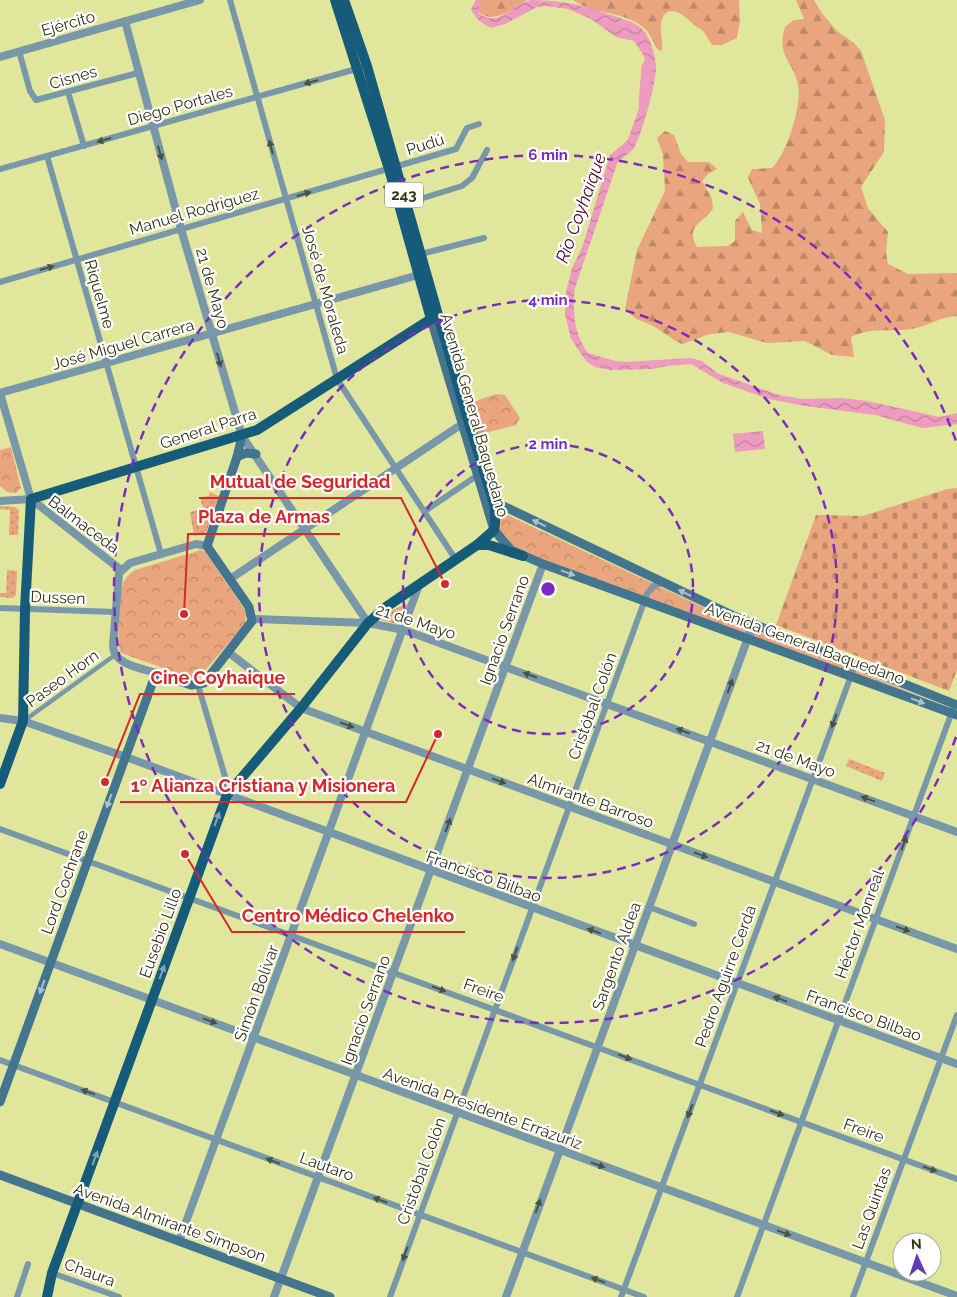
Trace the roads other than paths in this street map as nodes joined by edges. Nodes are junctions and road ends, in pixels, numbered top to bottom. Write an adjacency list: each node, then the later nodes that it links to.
1 (200, 0): 5 (street, Ejército)
2 (230, 0): 11 (street, José de Moraleda)
3 (335, 0): 8 (main road, Avenida General Baquedano / 243)
4 (344, 0): 8 (main road, Avenida General Baquedano / 243)
5 (125, 21): 6 (street, Ejército); 9 (street, 21 de Mayo)
6 (19, 51): 7 (street, Ejército); 10 (street, Cisnes)
7 (0, 56)
8 (362, 68): 11 (street, Diego Portales, one-way to 11); 17 (main road, Avenida General Baquedano / 243)
9 (138, 73): 10 (street, Cisnes); 13 (street, 21 de Mayo)
10 (68, 92): 14 (street)
11 (258, 97): 13 (street, Diego Portales); 19 (street, José de Moraleda, one-way to 11)
12 (478, 124): 17 (street, Pudú)
13 (153, 126): 14 (street, Diego Portales, one-way to 14); 21 (street, 21 de Mayo, one-way to 21)
14 (84, 146): 16 (street, Diego Portales)
15 (487, 150): 20 (street)
16 (47, 156): 18 (street, Diego Portales); 24 (street, Riquelme)
17 (393, 168): 19 (street, Manuel Rodríguez, one-way to 17); 20 (main road, Avenida General Baquedano / 243); 25 (main road, Avenida General Baquedano / 243)
18 (0, 169)
19 (286, 199): 21 (street, Manuel Rodríguez); 27 (street, José de Moraleda)
20 (407, 203): 23 (main road, Avenida General Baquedano / 243)
21 (181, 229): 24 (street, Manuel Rodríguez); 30 (street, 21 de Mayo)
22 (484, 238): 23 (street)
23 (421, 254): 25 (main road, Avenida General Baquedano / 243)
24 (76, 260): 26 (street, Manuel Rodríguez, one-way to 24); 31 (street, Riquelme)
25 (422, 274): 27 (street, José Miguel Carrera); 28 (main road, Avenida General Baquedano / 243); 29 (main road, Avenida General Baquedano / 243)
26 (0, 282)
27 (316, 304): 30 (street, José Miguel Carrera); 32 (street, José de Moraleda)
28 (431, 318): 29 (main road); 32 (main road, General Parra); 34 (main road, Avenida General Baquedano / 243)
29 (441, 324): 34 (main road, Avenida General Baquedano / 243)
30 (212, 333): 31 (street, José Miguel Carrera); 35 (street, 21 de Mayo, one-way to 35)
31 (106, 363): 33 (street, José Miguel Carrera); 38 (street, Riquelme)
32 (337, 380): 35 (main road, General Parra); 39 (street, José de Moraleda)
33 (0, 393): 41 (street)
34 (466, 423): 39 (street); 40 (main road, Avenida General Baquedano / 243); 43 (main road, Avenida General Baquedano / 243)
35 (242, 436): 36 (street, 21 de Mayo); 37 (main road); 38 (main road, General Parra)
36 (256, 454): 37 (main road); 45 (street, 21 de Mayo)
37 (237, 457): 48 (main road)
38 (136, 467): 41 (main road, General Parra); 49 (street, Riquelme)
39 (395, 468): 44 (street, José de Moraleda); 45 (street)
40 (478, 475): 44 (street); 46 (main road, Avenida General Baquedano / 243)
41 (31, 499): 42 (street, General Parra); 53 (street, Balmaceda); 59 (main road)
42 (0, 501)
43 (493, 501): 46 (main road); 55 (main road, Avenida General Baquedano, one-way to 43)
44 (425, 511): 51 (street, José de Moraleda)
45 (306, 529): 54 (street); 62 (street, 21 de Mayo)
46 (494, 530): 47 (main road, Eusebio Lillo); 50 (main road, Avenida General Baquedano / 243)
47 (477, 545): 50 (main road); 51 (main road, Eusebio Lillo)
48 (207, 546): 49 (street); 54 (main road)
49 (161, 554): 53 (street)
50 (523, 556): 52 (main road, Avenida General Baquedano / 243)
51 (456, 560): 56 (main road, Eusebio Lillo)
52 (543, 564): 57 (main road, Avenida General Baquedano / 243, one-way to 57); 69 (street, Ignacio Serrano)
53 (121, 570): 60 (street)
54 (230, 579): 61 (main road)
55 (663, 583): 57 (street, Cristóbal Colón); 63 (main road, Avenida General Baquedano, one-way to 55)
56 (419, 585): 62 (main road, Eusebio Lillo); 64 (street, Simón Bolívar)
57 (645, 602): 65 (main road, Avenida General Baquedano / 243); 74 (street, Cristóbal Colón)
58 (0, 608): 59 (street, Dussen)
59 (25, 609): 60 (street, Dussen); 78 (main road)
60 (115, 612): 67 (street)
61 (252, 619): 62 (street); 66 (main road)
62 (368, 623): 64 (street, 21 de Mayo); 75 (main road, Eusebio Lillo)
63 (753, 624): 65 (street, Sargento Aldea); 68 (main road, Avenida General Baquedano)
64 (404, 630): 69 (street, 21 de Mayo); 79 (street, Simón Bolívar)
65 (748, 638): 71 (main road, Avenida General Baquedano / 243); 80 (street, Sargento Aldea, one-way to 65)
66 (228, 652): 72 (main road); 75 (street, Almirante Barroso)
67 (115, 655): 70 (street); 78 (street, Paseo Horn)
68 (855, 665): 71 (street, Pedro Aguirre Cerda); 73 (main road, Avenida General Baquedano)
69 (506, 666): 74 (street, 21 de Mayo, one-way to 69); 82 (street, Ignacio Serrano)
70 (156, 673): 72 (main road); 81 (main road, Lord Cochrane)
71 (851, 676): 76 (main road, Avenida General Baquedano / 243, one-way to 76); 83 (street, Pedro Aguirre Cerda, one-way to 83)
72 (198, 685): 85 (street)
73 (957, 703): 76 (street, Héctor Monreal)
74 (608, 704): 80 (street, 21 de Mayo, one-way to 74); 86 (street, Cristóbal Colón)
75 (301, 708): 79 (street, Almirante Barroso, one-way to 79); 85 (main road, Eusebio Lillo)
76 (954, 714): 87 (street, Héctor Monreal)
77 (0, 718): 78 (street, Francisco Bilbao)
78 (23, 721): 81 (street, Francisco Bilbao); 84 (main road)
79 (366, 732): 82 (street, Almirante Barroso); 90 (street, Simón Bolívar)
80 (710, 741): 83 (street, 21 de Mayo); 91 (street, Sargento Aldea)
81 (126, 757): 85 (street, Francisco Bilbao); 92 (main road, Lord Cochrane, one-way to 92)
82 (468, 769): 86 (street, Almirante Barroso, one-way to 86); 93 (street, Ignacio Serrano, one-way to 82)
83 (812, 779): 87 (street, 21 de Mayo, one-way to 83); 94 (street, Pedro Aguirre Cerda)
84 (0, 784)
85 (227, 795): 90 (street, Francisco Bilbao); 95 (main road, Eusebio Lillo, one-way to 85)
86 (569, 806): 91 (street, Almirante Barroso); 97 (street, Cristóbal Colón)
87 (914, 816): 89 (street, 21 de Mayo); 98 (street, Héctor Monreal, one-way to 87)
88 (0, 829): 92 (street, Freire)
89 (957, 832)
90 (329, 833): 93 (street, Francisco Bilbao); 100 (street, Simón Bolívar)
91 (672, 844): 94 (street, Almirante Barroso, one-way to 94); 96 (street, Sargento Aldea)
92 (87, 860): 95 (street, Freire); 104 (main road, Lord Cochrane)
93 (431, 871): 97 (street, Francisco Bilbao); 105 (street, Ignacio Serrano)
94 (774, 882): 98 (street, Almirante Barroso); 106 (street, Pedro Aguirre Cerda)
95 (189, 898): 100 (street, Freire); 107 (main road, Eusebio Lillo, one-way to 95)
96 (649, 907): 99 (street); 102 (street, Sargento Aldea)
97 (532, 908): 102 (street, Francisco Bilbao, one-way to 97); 108 (street, Cristóbal Colón, one-way to 108)
98 (876, 919): 103 (street, Almirante Barroso, one-way to 103); 110 (street, Héctor Monreal)
99 (694, 924)
100 (292, 936): 105 (street, Freire); 111 (street, Simón Bolívar)
101 (0, 944): 104 (street, Avenida Presidente Errázuriz)
102 (634, 945): 106 (street, Francisco Bilbao); 112 (street, Sargento Aldea)
103 (957, 949)
104 (50, 963): 107 (street, Avenida Presidente Errázuriz); 116 (main road, Lord Cochrane, one-way to 116)
105 (394, 972): 108 (street, Freire, one-way to 108); 117 (street, Ignacio Serrano)
106 (737, 983): 110 (street, Francisco Bilbao, one-way to 106); 118 (street, Pedro Aguirre Cerda)
107 (152, 1000): 111 (street, Avenida Presidente Errázuriz, one-way to 111); 120 (main road, Eusebio Lillo)
108 (495, 1009): 112 (street, Freire); 121 (street, Cristóbal Colón)
109 (957, 1016): 113 (street, Las Quintas)
110 (838, 1020): 113 (street, Francisco Bilbao); 122 (street, Héctor Monreal)
111 (254, 1038): 117 (street, Avenida Presidente Errázuriz); 123 (street, Simón Bolívar)
112 (597, 1047): 118 (street, Freire, one-way to 118); 124 (street, Sargento Aldea)
113 (941, 1058): 115 (street, Francisco Bilbao); 125 (street, Las Quintas)
114 (0, 1060): 116 (street, Lautaro)
115 (957, 1064)
116 (14, 1065): 119 (main road, Lord Cochrane); 120 (street, Lautaro, one-way to 116)
117 (355, 1075): 121 (street, Avenida Presidente Errázuriz); 127 (street, Ignacio Serrano)
118 (699, 1084): 122 (street, Freire, one-way to 122); 129 (street, Pedro Aguirre Cerda, one-way to 129)
119 (0, 1102)
120 (115, 1102): 123 (street, Lautaro); 130 (main road, Eusebio Lillo, one-way to 120)
121 (457, 1113): 124 (street, Avenida Presidente Errázuriz); 131 (street, Cristóbal Colón)
122 (801, 1122): 125 (street, Freire); 132 (street, Héctor Monreal)
123 (217, 1140): 127 (street, Lautaro, one-way to 123); 133 (street, Simón Bolívar)
124 (559, 1150): 129 (street, Avenida Presidente Errázuriz, one-way to 129); 134 (street, Sargento Aldea, one-way to 124)
125 (904, 1159): 128 (street, Freire, one-way to 128); 135 (street, Las Quintas)
126 (0, 1175): 130 (main road, Avenida Almirante Simpson)
127 (319, 1178): 131 (street, Lautaro, one-way to 127); 138 (street, Ignacio Serrano)
128 (957, 1179)
129 (661, 1188): 132 (street, Avenida Presidente Errázuriz); 139 (street, Pedro Aguirre Cerda)
130 (78, 1204): 133 (main road, Avenida Almirante Simpson); 137 (main road, Eusebio Lillo)
131 (420, 1215): 134 (street, Lautaro); 146 (street, Cristóbal Colón, one-way to 146)
132 (763, 1225): 135 (street, Avenida Presidente Errázuriz, one-way to 135); 150 (street, Héctor Monreal)
133 (179, 1242): 138 (main road, Avenida Almirante Simpson)
134 (522, 1252): 139 (street, Lautaro, one-way to 134); 147 (street, Sargento Aldea)
135 (866, 1263): 140 (street, Avenida Presidente Errázuriz); 151 (street, Las Quintas)
136 (28, 1264): 141 (street)
137 (52, 1273): 142 (main road, Eusebio Lillo); 143 (street, Chaura)
138 (282, 1279): 144 (street, Ignacio Serrano); 145 (main road, Avenida Almirante Simpson)
139 (624, 1290): 148 (street, Pedro Aguirre Cerda); 149 (street, Lautaro)
140 (957, 1296)
141 (17, 1297)
142 (46, 1297)
143 (119, 1297)
144 (274, 1297)
145 (330, 1297)
146 (390, 1297)
147 (506, 1297)
148 (621, 1297)
149 (644, 1297)
150 (737, 1297)
151 (853, 1297)

